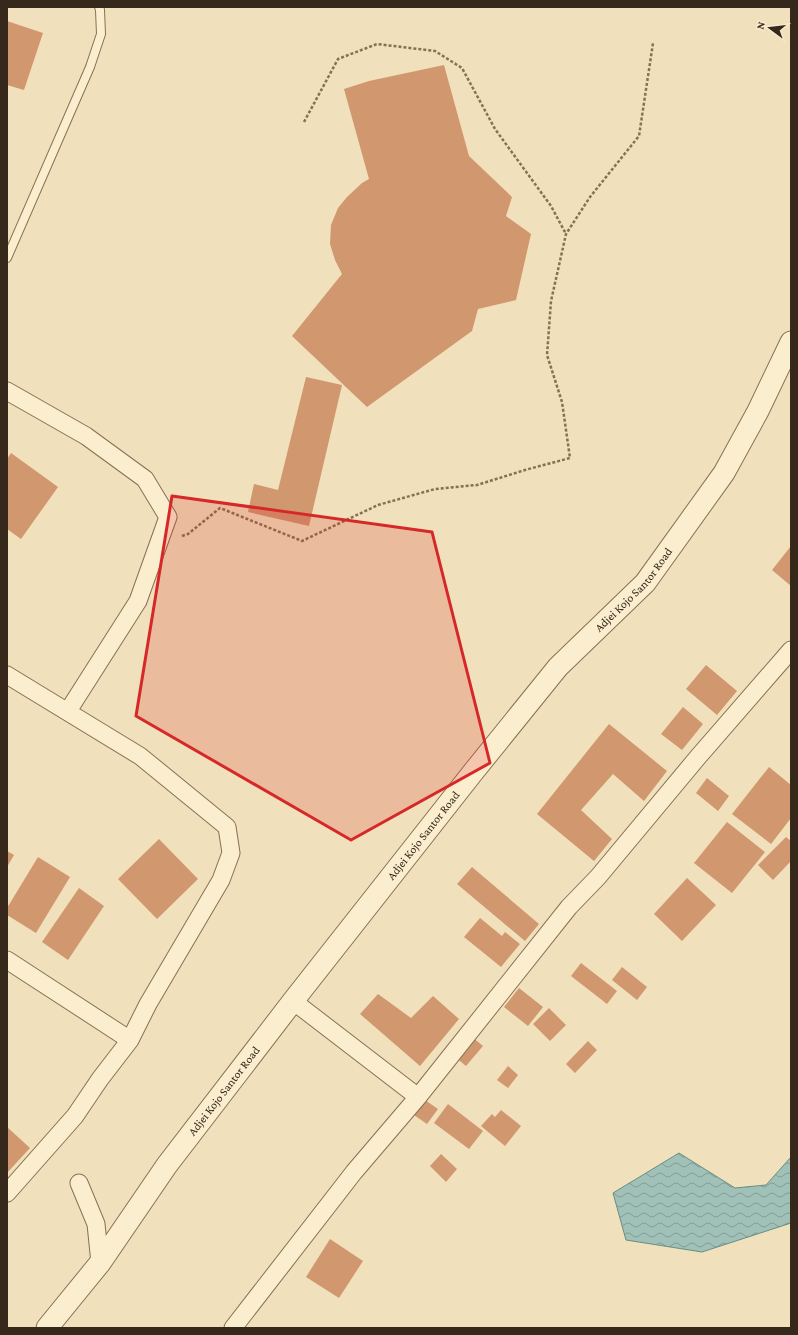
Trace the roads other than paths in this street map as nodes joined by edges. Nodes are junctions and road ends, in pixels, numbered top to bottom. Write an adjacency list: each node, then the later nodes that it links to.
1 (99, 7): 2 (lane)
2 (7, 258)
3 (791, 342): 9 (street, Adjei Kojo Santor Road)
4 (7, 391): 7 (street)
5 (791, 650): 11 (street)
6 (7, 675): 7 (street)
7 (68, 711): 10 (street)
8 (7, 960): 10 (street)
9 (293, 1001): 11 (street); 14 (street, Adjei Kojo Santor Road)
10 (130, 1040): 13 (street)
11 (418, 1098): 16 (street)
12 (79, 1183): 14 (street)
13 (7, 1193)
14 (100, 1262): 15 (street, Adjei Kojo Santor Road)
15 (47, 1328)
16 (234, 1328)

